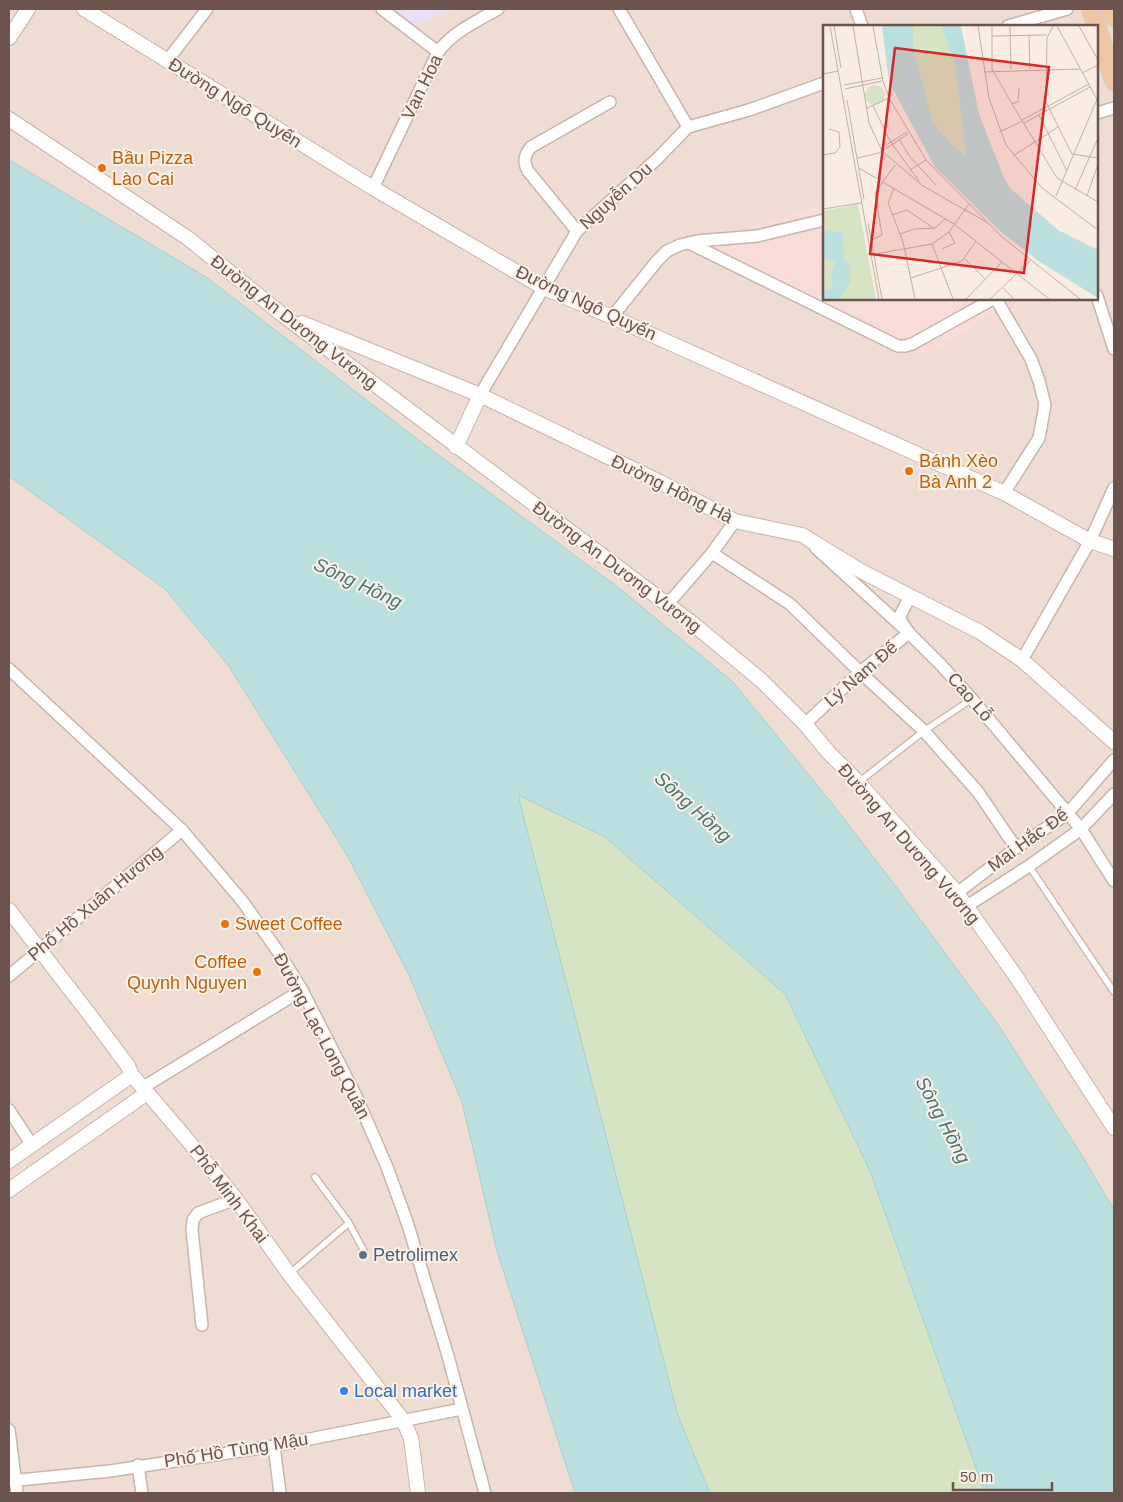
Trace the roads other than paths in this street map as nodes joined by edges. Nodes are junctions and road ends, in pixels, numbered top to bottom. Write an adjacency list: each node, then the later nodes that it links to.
1 (28, 9): 16 (street)
2 (84, 9): 18 (street, Đường Ngô Quyến)
3 (207, 9): 18 (street)
4 (382, 9): 17 (street)
5 (498, 9): 17 (street, Vạn Hoa)
6 (619, 9): 25 (street)
7 (856, 9): 12 (street)
8 (1067, 9): 13 (street)
9 (1091, 9): 14 (main road)
10 (1112, 9): 11 (main road)
11 (1114, 16)
12 (862, 25)
13 (1011, 25)
14 (1096, 25)
15 (1098, 30): 19 (main road)
16 (9, 38)
17 (438, 52): 26 (street, Vạn Hoa)
18 (167, 61): 26 (street, Đường Ngô Quyến)
19 (1114, 81)
20 (823, 83): 25 (street)
21 (610, 102): 28 (street)
22 (1114, 108): 23 (street)
23 (1098, 113)
24 (9, 119): 34 (street, Đường An Dương Vương)
25 (688, 127): 28 (street, Nguyễn Du)
26 (373, 188): 30 (street, Đường Ngô Quyến)
27 (823, 220): 29 (street)
28 (577, 231): 30 (street, Nguyễn Du)
29 (689, 243): 32 (street); 35 (street)
30 (544, 288): 35 (street, Đường Ngô Quyến); 37 (street, Nguyễn Du)
31 (1098, 299): 36 (street)
32 (992, 300)
33 (995, 300): 40 (street)
34 (284, 316): 37 (street, Đường Hồng Hà); 38 (street, Đường An Dương Vương)
35 (612, 316): 40 (street, Đường Ngô Quyến)
36 (1114, 349)
37 (480, 396): 38 (street); 41 (street, Đường Hồng Hà)
38 (456, 447): 47 (street, Đường An Dương Vương)
39 (1114, 488): 43 (street)
40 (1004, 493): 43 (street, Đường Ngô Quyến)
41 (735, 521): 42 (street, Đường Hồng Hà); 45 (street)
42 (802, 535): 46 (street, Đường Hồng Hà); 48 (street, Cao Lỗ)
43 (1090, 540): 44 (street, Đường Ngô Quyến); 49 (street)
44 (1114, 549)
45 (712, 554): 47 (street); 51 (street)
46 (910, 596): 48 (street, Lý Nam Đế); 49 (street, Đường Hồng Hà)
47 (667, 605): 53 (street, Đường An Dương Vương)
48 (909, 633): 51 (street, Lý Nam Đế); 52 (street, Cao Lỗ)
49 (1022, 660): 55 (street, Đường Hồng Hà)
50 (9, 669): 61 (street, Đường Lạc Long Quân)
51 (860, 672): 53 (street, Lý Nam Đế); 54 (street)
52 (972, 699): 54 (lane); 59 (street, Cao Lỗ)
53 (805, 724): 57 (street, Đường An Dương Vương)
54 (924, 731): 57 (lane); 62 (street)
55 (1114, 742)
56 (1114, 760): 59 (street, Mai Hắc Đế)
57 (858, 782): 65 (street, Đường An Dương Vương)
58 (1114, 794): 60 (street, Mai Hắc Đế)
59 (1068, 814): 60 (street, Cao Lỗ); 62 (street, Mai Hắc Đế)
60 (1081, 829): 63 (street, Mai Hắc Đế); 64 (street, Cao Lỗ)
61 (182, 830): 68 (street, Phố Hồ Xuân Hương); 70 (street, Đường Lạc Long Quân)
62 (1016, 848): 65 (street, Mai Hắc Đế)
63 (1029, 866): 66 (street, Mai Hắc Đế); 71 (lane)
64 (1114, 881)
65 (957, 893): 66 (street, Đường An Dương Vương)
66 (967, 906): 75 (street, Đường An Dương Vương)
67 (9, 910): 68 (street, Phỗ Minh Khai)
68 (40, 949): 69 (street, Phố Hồ Xuân Hương); 72 (street, Phỗ Minh Khai)
69 (9, 976)
70 (302, 990): 73 (street); 85 (street, Đường Lạc Long Quân)
71 (1114, 992)
72 (132, 1076): 73 (street, Phỗ Minh Khai); 76 (street)
73 (145, 1090): 79 (street); 80 (street, Phỗ Minh Khai)
74 (9, 1110): 76 (street)
75 (1114, 1128)
76 (32, 1145): 77 (street)
77 (9, 1161)
78 (315, 1177): 81 (lane)
79 (9, 1190)
80 (236, 1199): 83 (street, Phỗ Minh Khai); 84 (street)
81 (349, 1223): 82 (lane); 83 (lane)
82 (364, 1251)
83 (289, 1274): 86 (street, Phỗ Minh Khai)
84 (202, 1325)
85 (462, 1409): 86 (street, Phố Hồ Tùng Mậu); 95 (street, Đường Lạc Long Quân)
86 (403, 1420): 88 (street, Phố Hồ Tùng Mậu); 94 (street, Phỗ Minh Khai)
87 (9, 1430): 90 (street)
88 (274, 1446): 89 (street, Phố Hồ Tùng Mậu); 93 (street)
89 (138, 1465): 90 (street, Phố Hồ Tùng Mậu); 92 (street)
90 (12, 1481): 91 (street)
91 (17, 1493)
92 (142, 1493)
93 (280, 1493)
94 (418, 1493)
95 (485, 1493)

